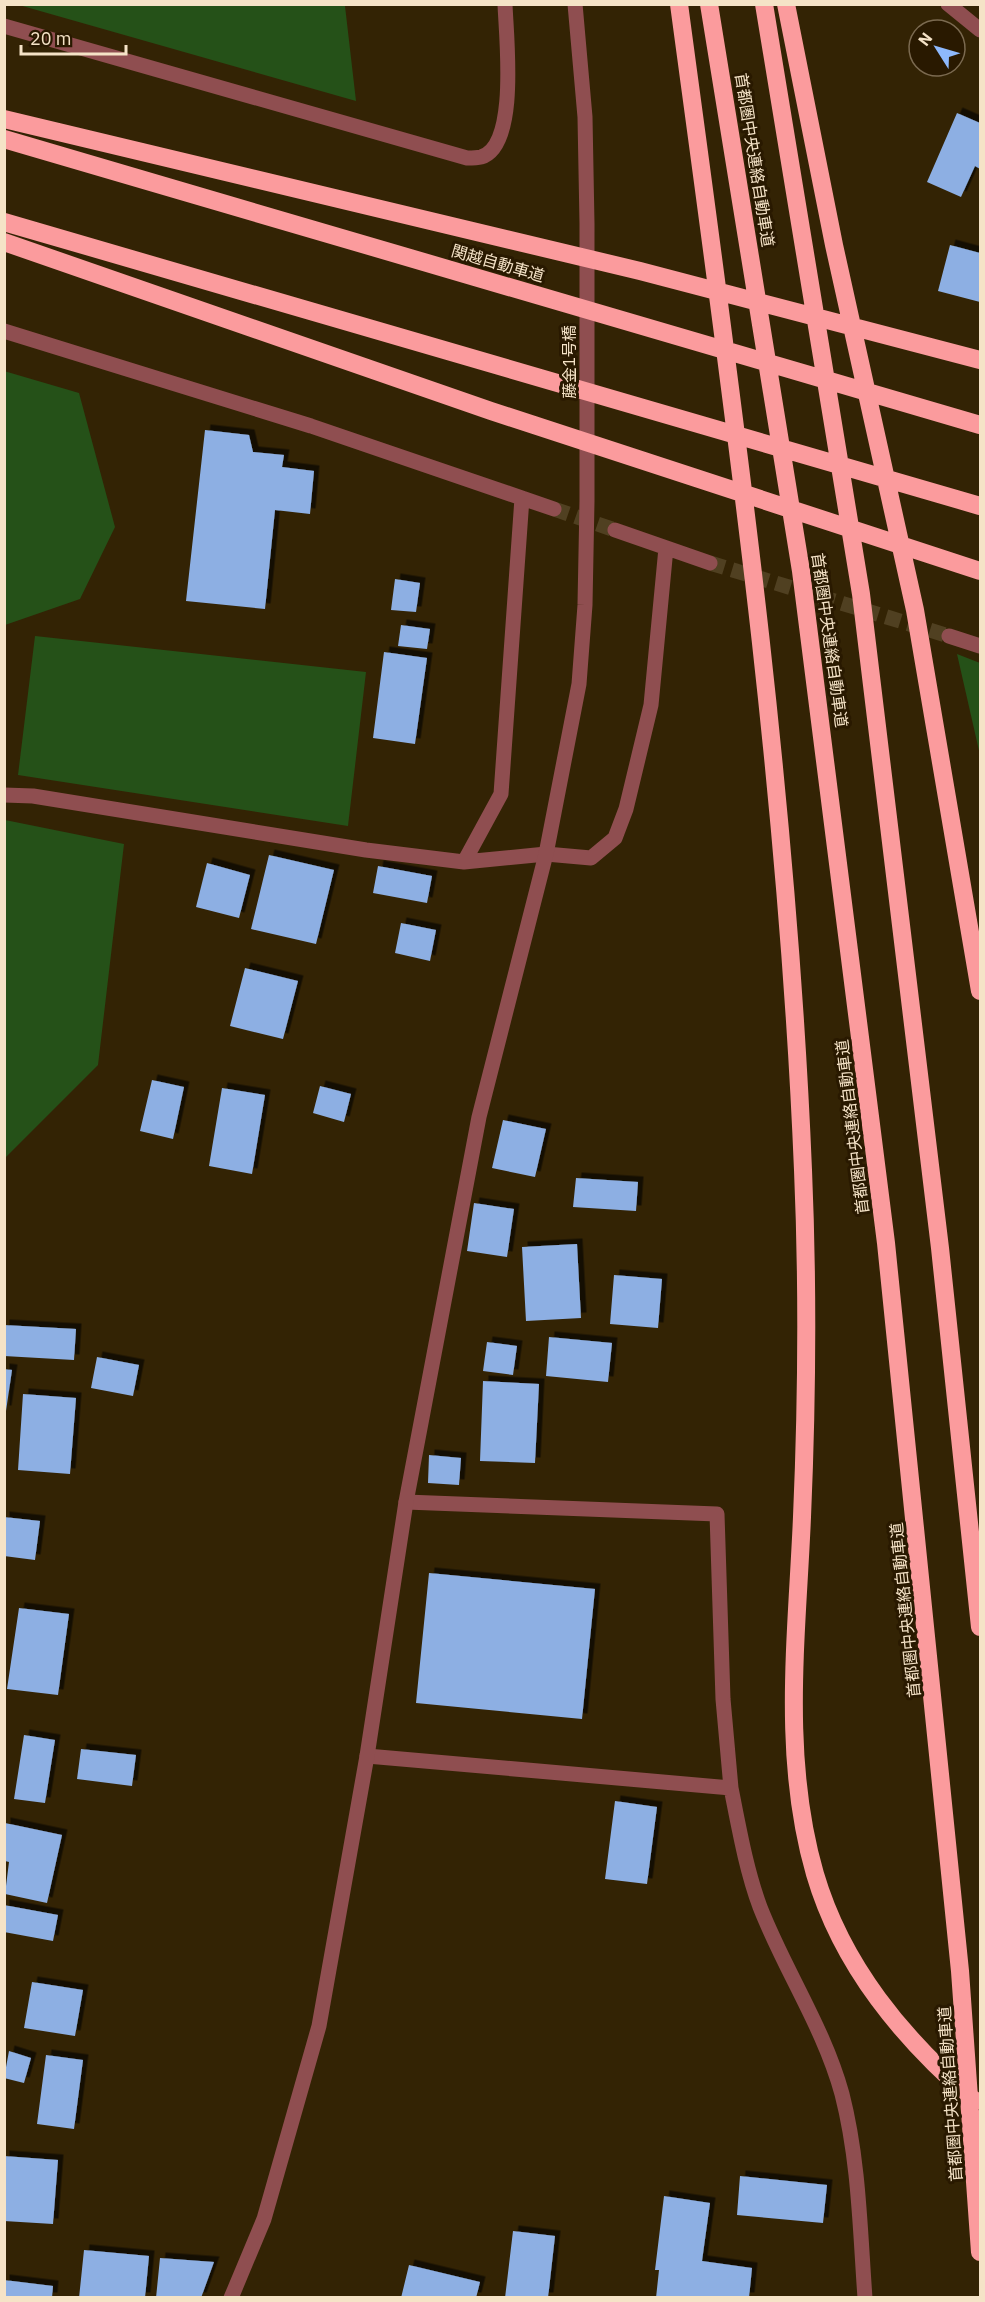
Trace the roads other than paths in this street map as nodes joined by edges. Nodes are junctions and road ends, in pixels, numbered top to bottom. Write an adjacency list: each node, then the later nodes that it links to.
1 (505, 4): 8 (street)
2 (575, 4): 27 (street, 藤金1号橋)
3 (679, 4): 34 (highway)
4 (709, 4): 35 (highway, 首都圏中央連絡自動車道)
5 (764, 4): 31 (highway, 首都圏中央連絡自動車道)
6 (786, 4): 29 (highway)
7 (948, 4): 9 (street)
8 (4, 26)
9 (981, 30)
10 (4, 119): 15 (highway)
11 (4, 139): 16 (highway, 関越自動車道)
12 (4, 222): 18 (highway)
13 (4, 242): 23 (highway)
14 (4, 330): 17 (street)
15 (981, 360)
16 (981, 425)
17 (522, 498): 19 (street); 28 (street)
18 (981, 506)
19 (554, 509)
20 (615, 530): 21 (street)
21 (666, 548): 22 (street); 27 (street)
22 (711, 563)
23 (981, 571)
24 (949, 636): 25 (street)
25 (981, 646)
26 (4, 795): 28 (street)
27 (546, 854): 28 (street); 30 (street, 藤金1号橋)
28 (464, 862)
29 (980, 993)
30 (406, 1502): 32 (street, 藤金1号橋); 33 (street)
31 (981, 1627)
32 (367, 1756): 33 (street); 36 (street, 藤金1号橋)
33 (730, 1788): 37 (street)
34 (981, 2106)
35 (981, 2252)
36 (231, 2298)
37 (866, 2298)

